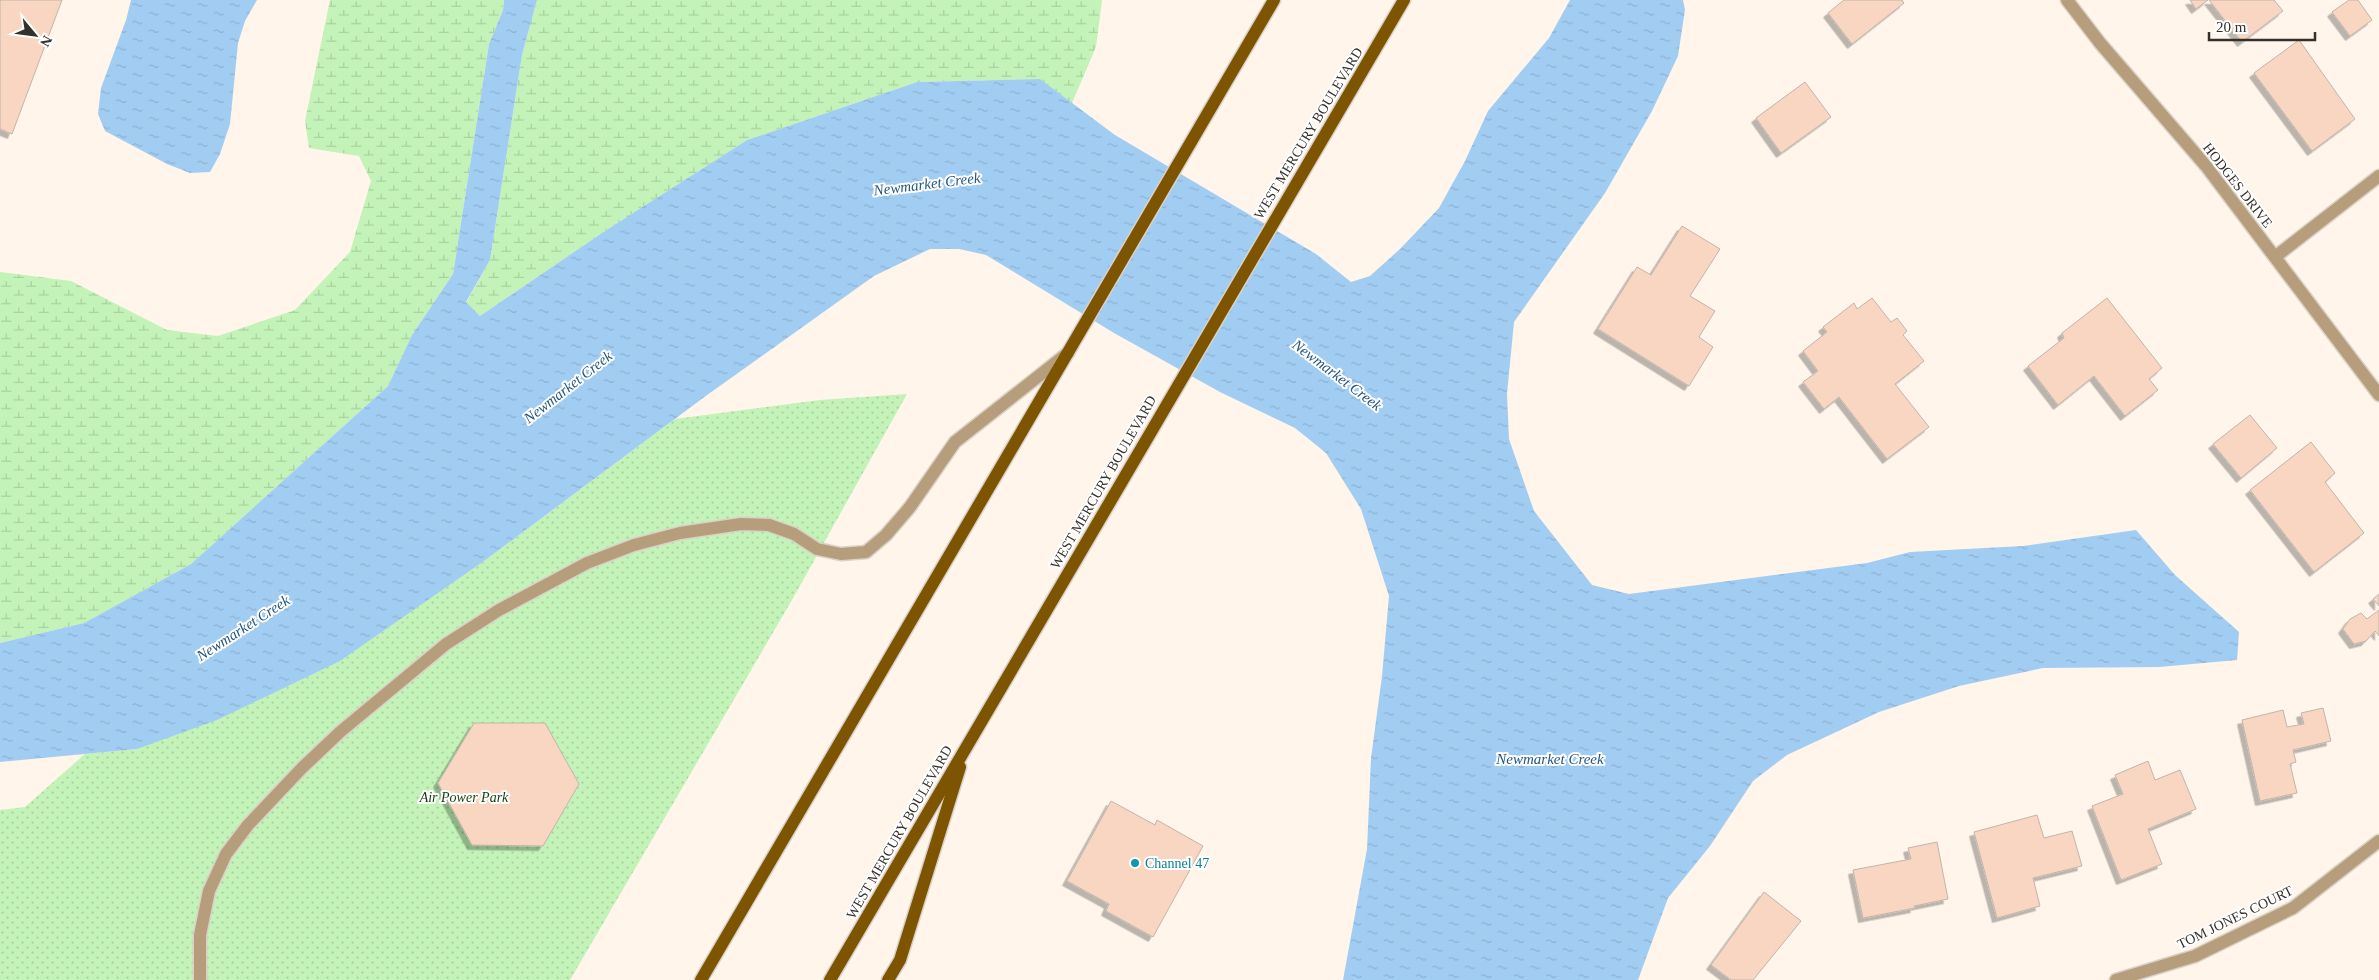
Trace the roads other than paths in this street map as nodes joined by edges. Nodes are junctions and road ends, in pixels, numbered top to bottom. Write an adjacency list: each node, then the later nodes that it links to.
1 (1274, 0): 6 (main road)
2 (1404, 0): 8 (main road, WEST MERCURY BOULEVARD)
3 (2066, 0): 5 (street, HODGES DRIVE)
4 (2379, 176): 5 (street)
5 (2275, 257): 7 (street, HODGES DRIVE)
6 (1068, 352): 10 (street); 11 (main road)
7 (2379, 395)
8 (966, 746): 12 (main road, WEST MERCURY BOULEVARD); 13 (main road)
9 (2379, 841): 14 (street, TOM JONES COURT)
10 (200, 980)
11 (701, 980)
12 (830, 980)
13 (888, 980)
14 (2116, 980)

